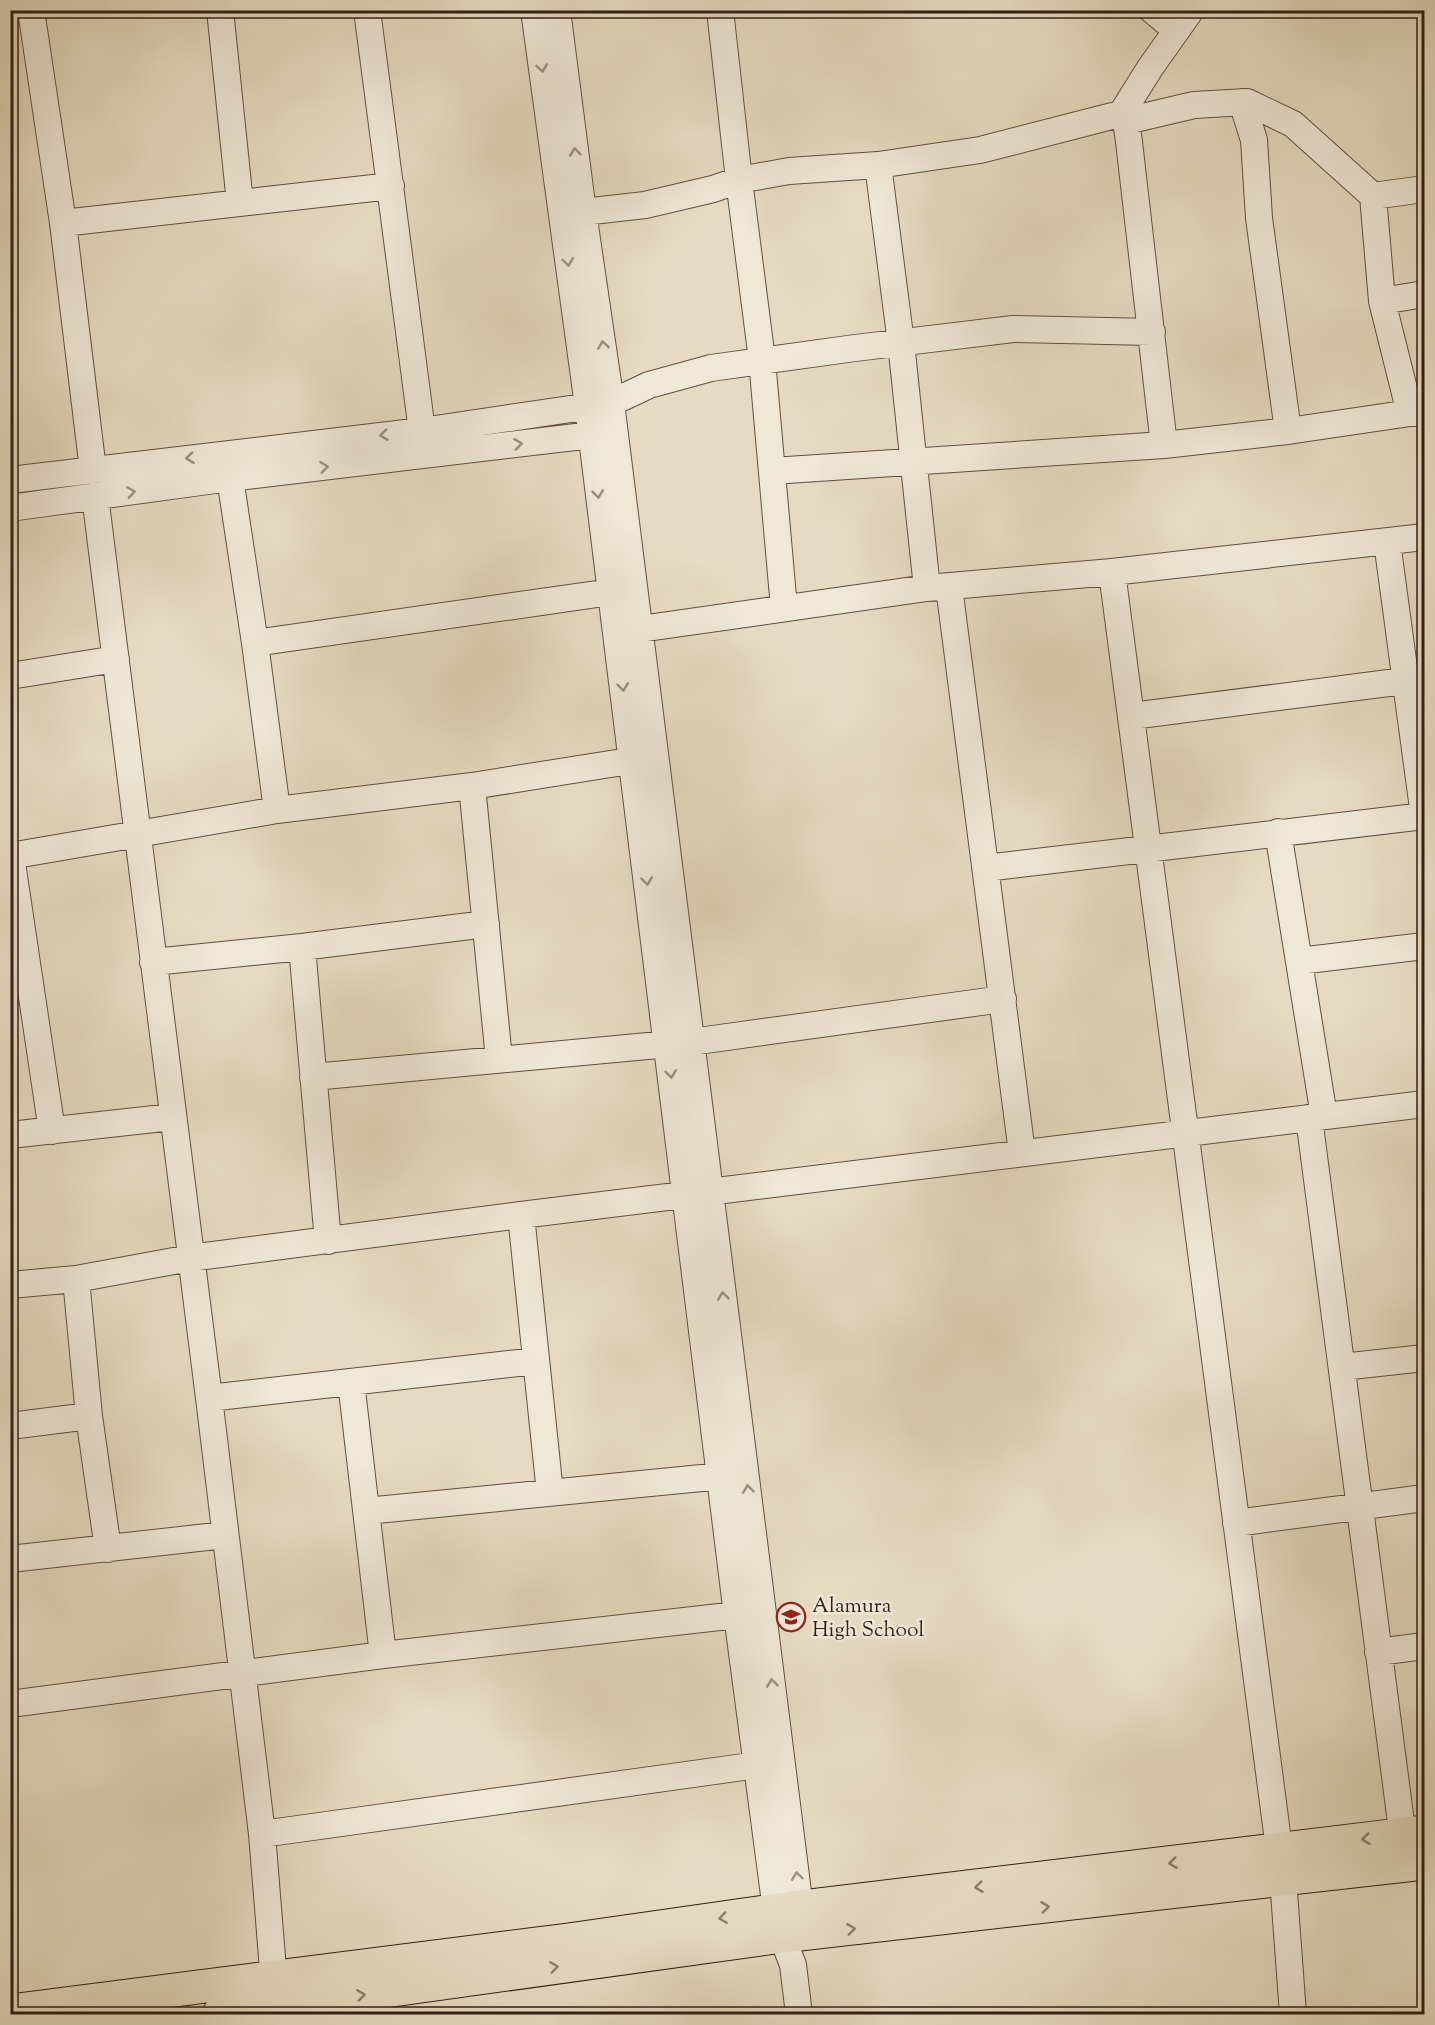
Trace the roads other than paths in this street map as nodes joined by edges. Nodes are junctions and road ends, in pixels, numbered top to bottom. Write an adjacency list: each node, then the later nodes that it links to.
1 (31, 10): 18 (street)
2 (220, 10): 16 (street)
3 (367, 10): 13 (street)
4 (534, 10): 24 (street, one-way to 24)
5 (557, 10): 17 (street, one-way to 5)
6 (720, 10): 12 (street)
7 (1152, 10): 8 (street)
8 (1184, 20): 10 (street)
9 (1242, 102): 10 (street); 15 (street); 27 (street)
10 (1123, 118): 11 (street); 21 (street)
11 (878, 165): 12 (street); 22 (street)
12 (739, 180): 17 (street); 23 (street)
13 (391, 186): 16 (street); 26 (street)
14 (1425, 189): 15 (street)
15 (1373, 196): 20 (street)
16 (240, 203): 18 (street)
17 (583, 212): 24 (street, one-way to 17)
18 (63, 224): 31 (street)
19 (1425, 294): 20 (street)
20 (1382, 301): 25 (street)
21 (1152, 332): 22 (street); 29 (street)
22 (901, 343): 23 (street); 30 (street)
23 (762, 360): 24 (street); 32 (street)
24 (599, 404): 26 (street); 28 (street)
25 (1417, 413): 27 (street)
26 (422, 431): 31 (street, one-way to 31)
27 (1288, 431): 29 (street)
28 (603, 434): 33 (street, one-way to 28); 41 (street, one-way to 41); 43 (street)
29 (1164, 445): 30 (street)
30 (912, 463): 32 (street); 40 (street)
31 (93, 470): 34 (street)
32 (772, 471): 42 (street)
33 (230, 478): 35 (street, one-way to 33); 44 (street)
34 (10, 480)
35 (95, 496): 36 (street); 45 (street)
36 (10, 508)
37 (1425, 537): 38 (street)
38 (1387, 542): 39 (street); 47 (street)
39 (1112, 572): 40 (street); 48 (street)
40 (938, 588): 42 (street); 57 (street)
41 (611, 592): 44 (street); 49 (street, one-way to 49)
42 (784, 608): 43 (street)
43 (640, 629): 49 (street)
44 (255, 643): 51 (street)
45 (116, 659): 46 (street); 54 (street)
46 (10, 676)
47 (1404, 681): 48 (street); 52 (street)
48 (1131, 716): 55 (street)
49 (644, 758): 50 (street); 65 (street)
50 (472, 786): 51 (street); 58 (street)
51 (277, 810): 54 (street)
52 (1424, 816): 53 (street)
53 (1278, 832): 55 (street); 61 (street)
54 (138, 833): 56 (street); 62 (street)
55 (1149, 848): 57 (street); 72 (street)
56 (11, 856): 64 (street)
57 (986, 868): 63 (street)
58 (486, 924): 60 (street); 66 (street)
59 (1425, 946): 61 (street)
60 (302, 947): 62 (street); 67 (street)
61 (1299, 961): 70 (street)
62 (153, 962): 69 (street)
63 (1003, 999): 65 (street); 74 (street)
64 (21, 1001): 71 (street)
65 (680, 1043): 66 (street); 75 (street)
66 (499, 1059): 67 (street)
67 (313, 1077): 77 (street)
68 (1425, 1104): 70 (street)
69 (172, 1117): 71 (street); 78 (street)
70 (1317, 1117): 72 (street); 83 (street)
71 (52, 1131): 73 (street)
72 (1186, 1134): 74 (street); 93 (street)
73 (10, 1135)
74 (1022, 1153): 75 (street)
75 (698, 1194): 76 (street); 88 (street); 97 (street, one-way to 75)
76 (521, 1215): 77 (street); 82 (street)
77 (328, 1241): 78 (street)
78 (190, 1258): 79 (street); 85 (street)
79 (76, 1279): 80 (street); 86 (street)
80 (10, 1285)
81 (1425, 1358): 83 (street)
82 (536, 1361): 84 (street); 89 (street)
83 (1342, 1367): 91 (street)
84 (351, 1382): 85 (street); 92 (street)
85 (209, 1398): 94 (street)
86 (89, 1416): 87 (street); 95 (street)
87 (10, 1426)
88 (722, 1476): 89 (street); 98 (street)
89 (550, 1493): 92 (street)
90 (1425, 1498): 91 (street)
91 (1359, 1506): 93 (street); 100 (street)
92 (366, 1511): 101 (street)
93 (1236, 1523): 107 (street)
94 (225, 1535): 95 (street); 102 (street)
95 (108, 1549): 96 (street)
96 (10, 1559)
97 (763, 1612): 98 (street); 108 (street, one-way to 97)
98 (737, 1615): 101 (street); 104 (street)
99 (1425, 1646): 100 (street)
100 (1378, 1652): 106 (street)
101 (383, 1655): 102 (street)
102 (242, 1674): 103 (street); 105 (street)
103 (10, 1704)
104 (758, 1765): 105 (street); 108 (street)
105 (262, 1834): 109 (street)
106 (1415, 1849): 107 (main road)
107 (1280, 1864): 108 (main road); 113 (street)
108 (791, 1931): 109 (main road); 112 (street)
109 (276, 1999): 110 (main road); 111 (main road)
110 (10, 2010)
111 (219, 2014)
112 (799, 2014)
113 (1293, 2014)

